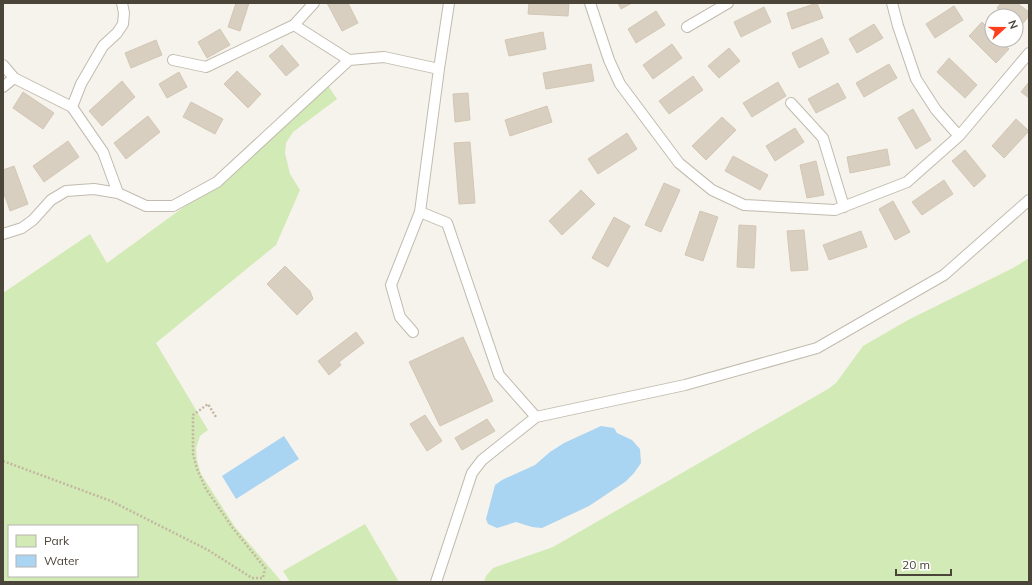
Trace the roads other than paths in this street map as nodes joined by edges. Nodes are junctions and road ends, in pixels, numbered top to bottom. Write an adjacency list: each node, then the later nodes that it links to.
1 (122, 3): 17 (lane)
2 (314, 3): 7 (lane)
3 (449, 3): 13 (lane)
4 (590, 3): 21 (lane)
5 (728, 3): 8 (lane)
6 (892, 3): 18 (lane)
7 (294, 25): 10 (lane); 11 (lane)
8 (687, 27)
9 (1029, 53): 18 (lane)
10 (172, 60)
11 (349, 60): 13 (lane); 19 (lane)
12 (3, 65): 14 (lane)
13 (439, 69): 22 (lane)
14 (14, 78): 15 (lane); 17 (lane)
15 (3, 88)
16 (791, 103): 21 (lane)
17 (72, 107): 19 (lane)
18 (959, 136): 21 (lane)
19 (118, 193): 23 (lane)
20 (1029, 200): 25 (lane)
21 (844, 207)
22 (420, 212): 24 (lane); 25 (lane)
23 (3, 234)
24 (413, 332)
25 (536, 417): 26 (lane)
26 (436, 582)

